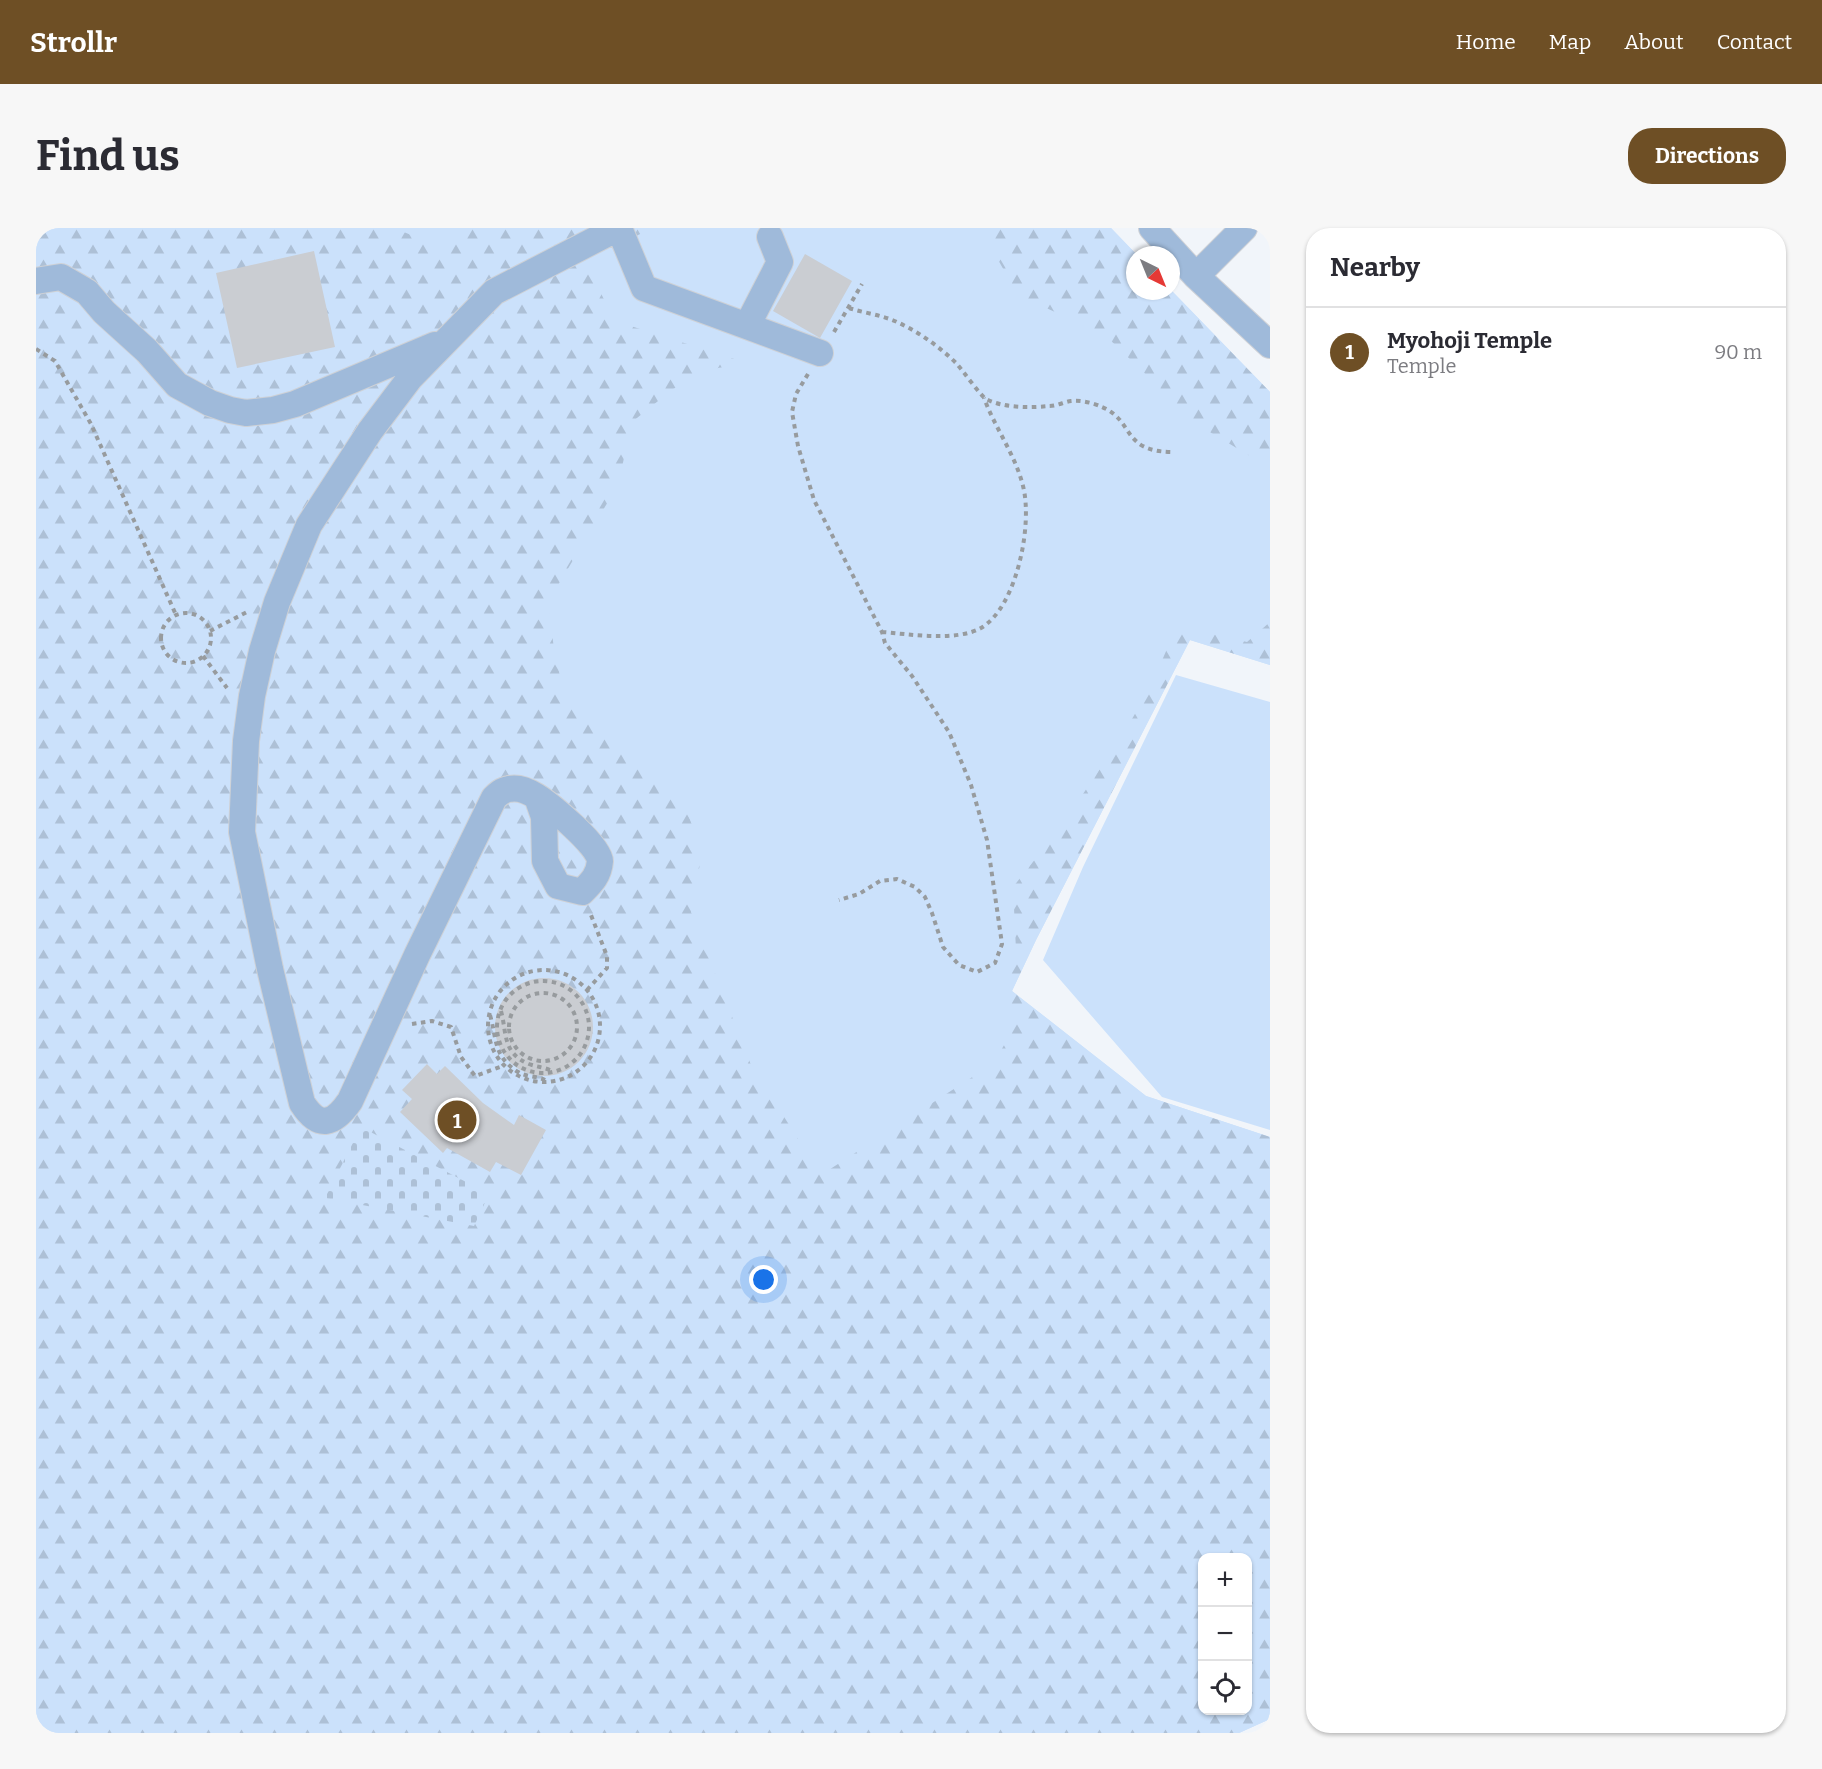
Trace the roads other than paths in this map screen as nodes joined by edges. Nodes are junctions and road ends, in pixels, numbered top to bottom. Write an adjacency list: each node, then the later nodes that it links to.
1 (618, 228): 7 (street); 8 (street)
2 (1152, 228): 5 (street)
3 (1244, 228): 5 (street)
4 (770, 237): 7 (street)
5 (1196, 276): 9 (street)
6 (36, 281): 8 (street)
7 (747, 326): 10 (street)
8 (449, 338): 11 (street)
9 (1270, 345)
10 (820, 353)
11 (537, 797): 11 (street)

